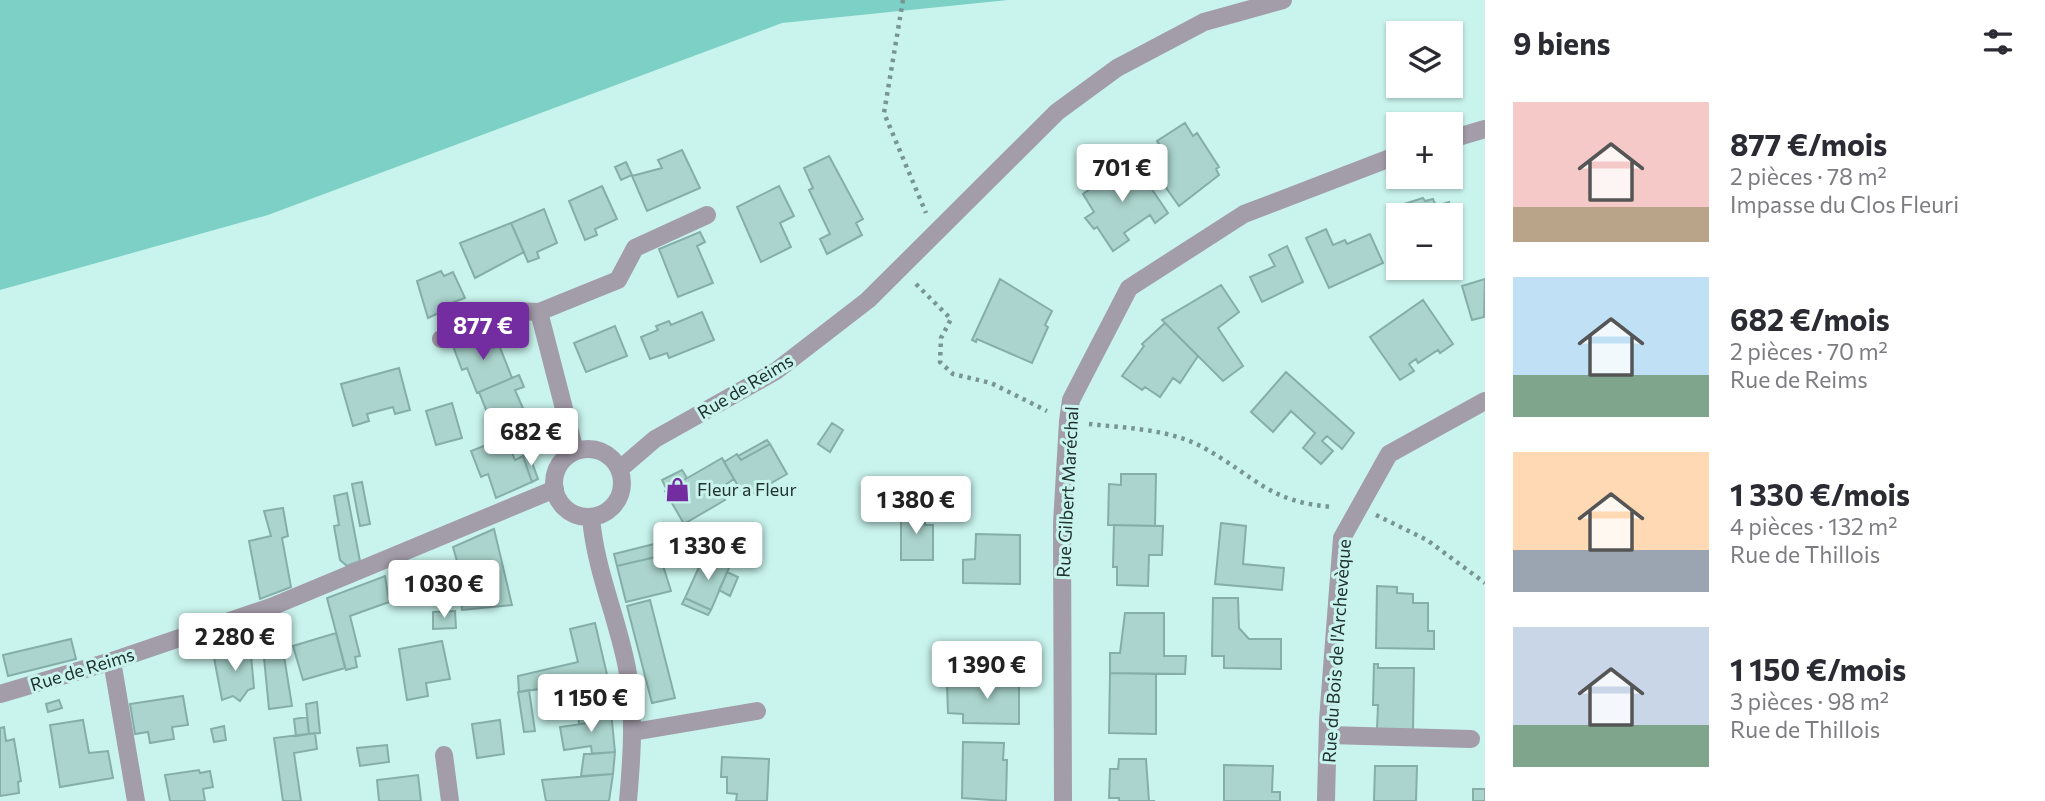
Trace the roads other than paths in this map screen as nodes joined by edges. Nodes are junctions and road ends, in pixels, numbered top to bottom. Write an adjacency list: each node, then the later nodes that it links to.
1 (1283, 0): 10 (street, Rue de Reims)
2 (1485, 129): 3 (street)
3 (1463, 135)
4 (1386, 160): 23 (street, Rue Gilbert Maréchal)
5 (708, 215): 6 (street)
6 (539, 313): 7 (street); 9 (street)
7 (441, 339)
8 (1485, 401): 17 (street, Rue du Bois de l'Archevèque)
9 (575, 451): 10 (street); 11 (street)
10 (620, 469): 12 (street)
11 (555, 489): 12 (street); 13 (street, Rue de Reims)
12 (591, 517): 16 (street)
13 (112, 661): 14 (street, Rue de Reims); 20 (street)
14 (0, 694)
15 (757, 711): 16 (street)
16 (633, 732): 22 (street)
17 (1328, 734): 18 (street); 24 (street, Rue du Bois de l'Archevèque)
18 (1471, 740)
19 (444, 755): 21 (street)
20 (136, 801)
21 (450, 801)
22 (628, 801)
23 (1063, 801)
24 (1326, 801)

